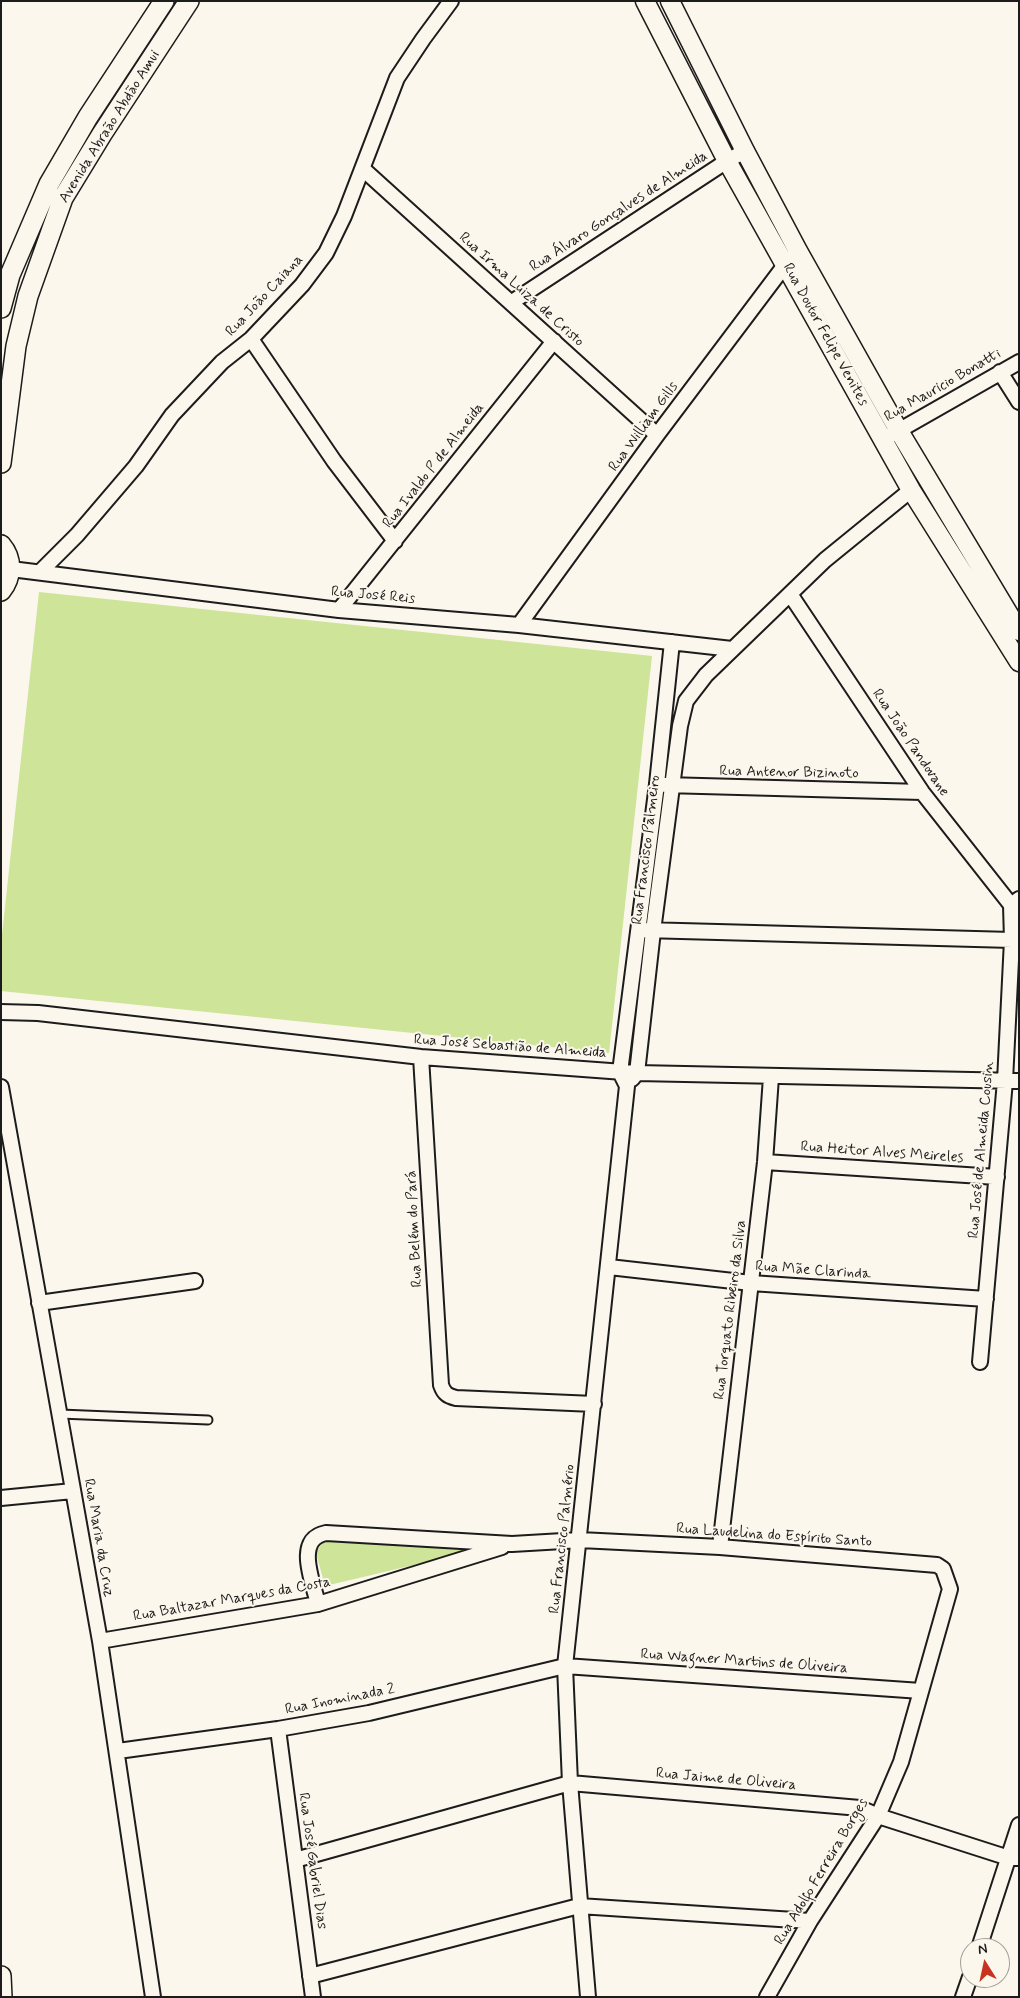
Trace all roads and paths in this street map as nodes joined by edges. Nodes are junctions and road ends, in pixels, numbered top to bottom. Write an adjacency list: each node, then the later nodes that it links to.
1 (164, 1): 12 (main road, Avenida Abraão Abdão Amui)
2 (189, 1): 20 (main road, Avenida Abraão Abdão Amui)
3 (452, 1): 8 (street, Rua João Caiana)
4 (645, 1): 7 (street, Rua Doutor Felipe Venites)
5 (670, 1): 6 (street, Rua Doutor Felipe Venites)
6 (745, 152): 7 (street, Rua Álvaro Gonçalves de Almeida); 9 (street, Rua Doutor Felipe Venites)
7 (727, 161): 10 (street, Rua Doutor Felipe Venites); 11 (street, Rua Álvaro Gonçalves de Almeida)
8 (363, 168): 11 (street, Rua Irma Luiza de Cristo); 13 (street, Rua João Caiana)
9 (798, 251): 10 (street, Rua William Gills); 19 (street, Rua Doutor Felipe Venites)
10 (786, 265): 18 (street, Rua William Gills); 19 (street, Rua Doutor Felipe Venites)
11 (512, 302): 14 (street, Rua Irma Luiza de Cristo)
12 (1, 308)
13 (251, 339): 22 (street); 25 (street, Rua João Caiana)
14 (554, 341): 18 (street, Rua Irma Luiza de Cristo); 22 (street, Rua Ivaldo P de Almeida)
15 (1019, 362): 16 (street, Rua Mauricio Bonatti)
16 (1000, 372): 17 (street); 19 (street, Rua Mauricio Bonatti)
17 (1019, 402)
18 (657, 435): 30 (street, Rua William Gills)
19 (891, 435): 21 (street, Rua Doutor Felipe Venites); 29 (street, Rua Doutor Felipe Venites)
20 (1, 463)
21 (911, 490): 27 (street, Rua Francisco Palmeiro); 29 (street, Rua Doutor Felipe Venites)
22 (396, 541): 28 (street, Rua Ivaldo P de Almeida)
23 (1, 545): 24 (main road)
24 (10, 569): 25 (street, Rua José Reis); 26 (main road)
25 (40, 572): 28 (street, Rua José Reis)
26 (1, 591)
27 (790, 594): 32 (street, Rua Francisco Palmeiro); 38 (street, Rua João Pandovane)
28 (339, 610): 30 (street, Rua José Reis)
29 (1011, 621): 33 (street, Rua Doutor Felipe Venites)
30 (520, 626): 31 (street, Rua José Reis)
31 (672, 642): 32 (street, Rua José Reis); 34 (street, Rua Francisco Palmeiro)
32 (732, 649): 35 (street, Rua Francisco Palmeiro)
33 (1019, 662)
34 (666, 696): 35 (street); 36 (street, Rua Francisco Palmeiro)
35 (686, 700): 37 (street, Rua Francisco Palmeiro)
36 (656, 784): 37 (street, Rua Antenor Bizinoto); 40 (street, Rua Francisco Palmeiro)
37 (672, 786): 38 (street, Rua Antenor Bizinoto); 41 (street, Rua Francisco Palmeiro)
38 (922, 792): 39 (street, Rua João Pandovane)
39 (1015, 902): 42 (street, Rua José de Almeida Cousin)
40 (638, 930): 41 (street); 45 (street, Rua Francisco Palmeiro)
41 (653, 931): 42 (street); 46 (street, Rua Francisco Palmeiro)
42 (1015, 938): 48 (street, Rua José de Almeida Cousin)
43 (1, 1012): 44 (street, Rua José Sebastião de Almeida)
44 (421, 1057): 45 (street, Rua José Sebastião de Almeida); 59 (street, Rua Belém do Pará)
45 (620, 1072): 46 (street, Rua José Sebastião de Almeida); 49 (street)
46 (637, 1073): 47 (street, Rua José Sebastião de Almeida); 49 (street)
47 (771, 1077): 48 (street, Rua José Sebastião de Almeida); 51 (street, Rua Torquato Ribeiro da Silva)
48 (1012, 1081): 52 (street, Rua José de Almeida Cousin)
49 (627, 1086): 53 (street, Rua Francisco Palmério)
50 (1, 1087): 57 (street, Rua Maria da Cruz)
51 (765, 1162): 52 (street, Rua Heitor Alves Meireles); 55 (street, Rua Torquato Ribeiro da Silva)
52 (997, 1178): 56 (street, Rua José de Almeida Cousin)
53 (608, 1267): 55 (street, Rua Mãe Clarinda); 59 (street, Rua Francisco Palmério)
54 (195, 1281): 57 (street)
55 (751, 1283): 56 (street, Rua Mãe Clarinda); 66 (street, Rua Torquato Ribeiro da Silva)
56 (986, 1298): 58 (street, Rua José de Almeida Cousin)
57 (39, 1303): 60 (street, Rua Maria da Cruz)
58 (980, 1362)
59 (594, 1404): 64 (street, Rua Francisco Palmério)
60 (60, 1414): 61 (lane); 62 (street, Rua Maria da Cruz)
61 (208, 1420)
62 (73, 1491): 63 (street); 69 (street, Rua Maria da Cruz)
63 (1, 1498)
64 (580, 1540): 65 (street, Rua Laudelina do Espírito Santo); 66 (street, Rua Laudelina do Espírito Santo); 70 (street, Rua Francisco Palmério)
65 (512, 1544): 68 (street, Rua Baltazar Marques da Costa); 68 (street)
66 (720, 1547): 67 (street, Rua Laudelina do Espírito Santo)
67 (950, 1589): 71 (street, Rua Adolfo Ferreira Borges)
68 (318, 1604): 69 (street, Rua Baltazar Marques da Costa)
69 (100, 1641): 73 (street, Rua Maria da Cruz)
70 (565, 1666): 71 (street, Rua Wagner Martins de Oliveira); 72 (street, Rua Inominada 2); 74 (street, Rua Francisco Palmério)
71 (921, 1691): 75 (street, Rua Adolfo Ferreira Borges)
72 (278, 1729): 73 (street, Rua Inominada 2); 78 (street, Rua José Gabriel Dias)
73 (118, 1751): 85 (street, Rua Maria da Cruz)
74 (570, 1783): 75 (street, Rua Jaime de Oliveira); 78 (street); 79 (street, Rua Francisco Palmério)
75 (878, 1816): 77 (street, Rua Jaime de Oliveira); 80 (street, Rua Adolfo Ferreira Borges)
76 (1019, 1825): 77 (street)
77 (1014, 1858): 81 (street)
78 (295, 1860): 83 (street, Rua José Gabriel Dias)
79 (579, 1906): 80 (street); 83 (street); 87 (street, Rua Francisco Palmério)
80 (810, 1921): 88 (street, Rua Adolfo Ferreira Borges)
81 (984, 1938)
82 (1, 1976): 84 (main road)
83 (310, 1976): 86 (street, Rua José Gabriel Dias)
84 (2, 1997)
85 (153, 1997)
86 (313, 1997)
87 (588, 1997)
88 (767, 1997)

